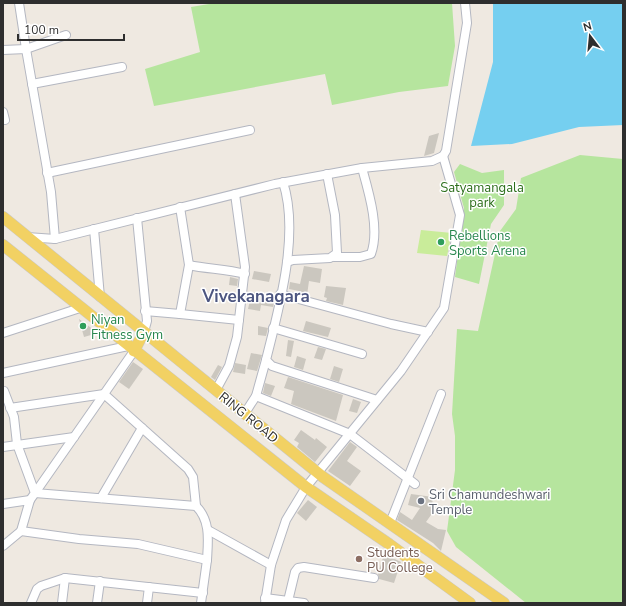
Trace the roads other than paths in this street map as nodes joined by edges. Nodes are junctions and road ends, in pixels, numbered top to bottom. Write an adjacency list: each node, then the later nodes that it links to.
1 (19, 3): 4 (street)
2 (465, 3): 9 (street)
3 (66, 35): 4 (street)
4 (26, 49): 5 (street); 7 (street)
5 (3, 50)
6 (122, 67): 7 (street)
7 (32, 84): 11 (street)
8 (250, 130): 11 (street)
9 (443, 156): 10 (street); 34 (street)
10 (362, 168): 12 (street); 22 (street)
11 (47, 173): 20 (street)
12 (327, 174): 13 (street); 22 (street)
13 (283, 182): 14 (street); 23 (street)
14 (235, 194): 15 (street); 25 (street)
15 (180, 208): 17 (street); 24 (street)
16 (3, 218): 19 (main road, RING ROAD)
17 (137, 218): 18 (street); 29 (street)
18 (94, 229): 20 (street); 27 (street)
19 (27, 237): 20 (street); 27 (main road, RING ROAD)
20 (55, 239)
21 (3, 246): 28 (main road, RING ROAD)
22 (334, 257): 23 (street)
23 (287, 262): 26 (street)
24 (189, 265): 25 (street); 30 (street)
25 (245, 274): 31 (street)
26 (280, 294): 32 (street); 34 (street)
27 (100, 297): 33 (main road, RING ROAD)
28 (80, 308): 35 (street); 36 (main road, RING ROAD)
29 (146, 311): 30 (street); 33 (street)
30 (180, 314): 31 (street)
31 (239, 320): 41 (street)
32 (274, 328): 37 (street); 38 (street)
33 (144, 332): 36 (main road); 41 (main road, RING ROAD)
34 (428, 332): 45 (street)
35 (3, 333)
36 (131, 348): 39 (street); 42 (street); 56 (main road, RING ROAD)
37 (362, 354)
38 (266, 360): 44 (street); 45 (street)
39 (3, 373)
40 (3, 390): 46 (street)
41 (216, 390): 47 (main road, RING ROAD)
42 (104, 394): 46 (street); 48 (street); 50 (street)
43 (441, 394): 54 (street)
44 (256, 396): 47 (street); 49 (street)
45 (377, 400): 49 (street)
46 (10, 408): 51 (street)
47 (245, 413): 53 (main road, RING ROAD)
48 (142, 428): 58 (street); 61 (street)
49 (350, 434): 53 (street); 54 (street)
50 (74, 436): 51 (street); 57 (street)
51 (17, 444): 52 (street); 57 (street)
52 (3, 447)
53 (318, 472): 56 (street); 62 (main road, RING ROAD)
54 (407, 478): 55 (street); 62 (street)
55 (415, 484)
56 (306, 486): 67 (street); 82 (main road, RING ROAD)
57 (35, 493): 58 (street); 59 (street)
58 (101, 498): 61 (street)
59 (30, 500): 60 (street); 64 (street)
60 (3, 504)
61 (196, 506): 63 (street)
62 (390, 523): 75 (main road, RING ROAD)
63 (208, 530): 66 (street); 67 (street)
64 (21, 531): 65 (street); 66 (street)
65 (3, 546)
66 (207, 560): 72 (street)
67 (270, 565): 73 (street)
68 (65, 578): 70 (street); 76 (street); 77 (street)
69 (374, 578): 74 (street)
70 (100, 581): 71 (street); 78 (street)
71 (149, 587): 72 (street); 79 (street)
72 (203, 593): 80 (street)
73 (265, 601): 74 (street)
74 (288, 601): 81 (street)
75 (501, 602)
76 (31, 603)
77 (62, 603)
78 (97, 603)
79 (147, 603)
80 (201, 603)
81 (304, 603)
82 (470, 603)

